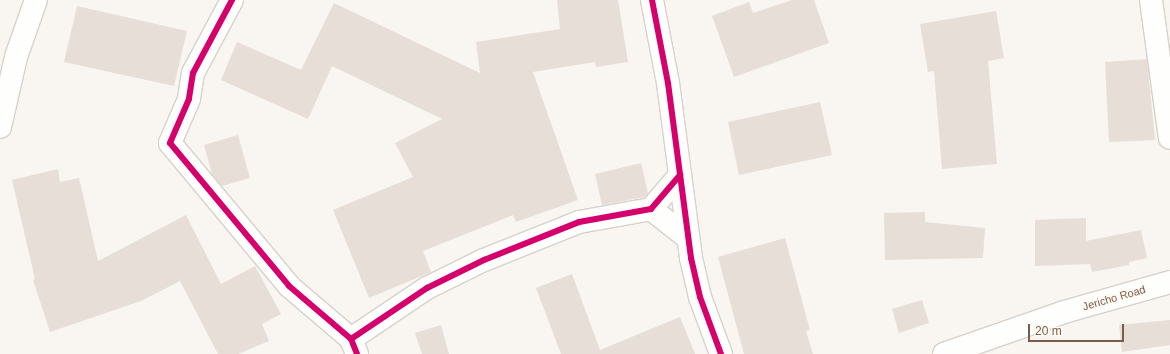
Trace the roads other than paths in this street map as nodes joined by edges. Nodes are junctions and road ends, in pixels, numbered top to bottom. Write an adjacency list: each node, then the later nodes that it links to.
1 (36, 0): 5 (street)
2 (232, 0): 11 (street)
3 (652, 0): 7 (street)
4 (1151, 0): 6 (street)
5 (0, 127)
6 (1170, 138)
7 (680, 175): 8 (street); 9 (street)
8 (651, 209): 9 (street); 11 (street)
9 (688, 238): 13 (street)
10 (1170, 282): 12 (street, Jericho Road)
11 (354, 347)
12 (950, 353)
13 (722, 354)

